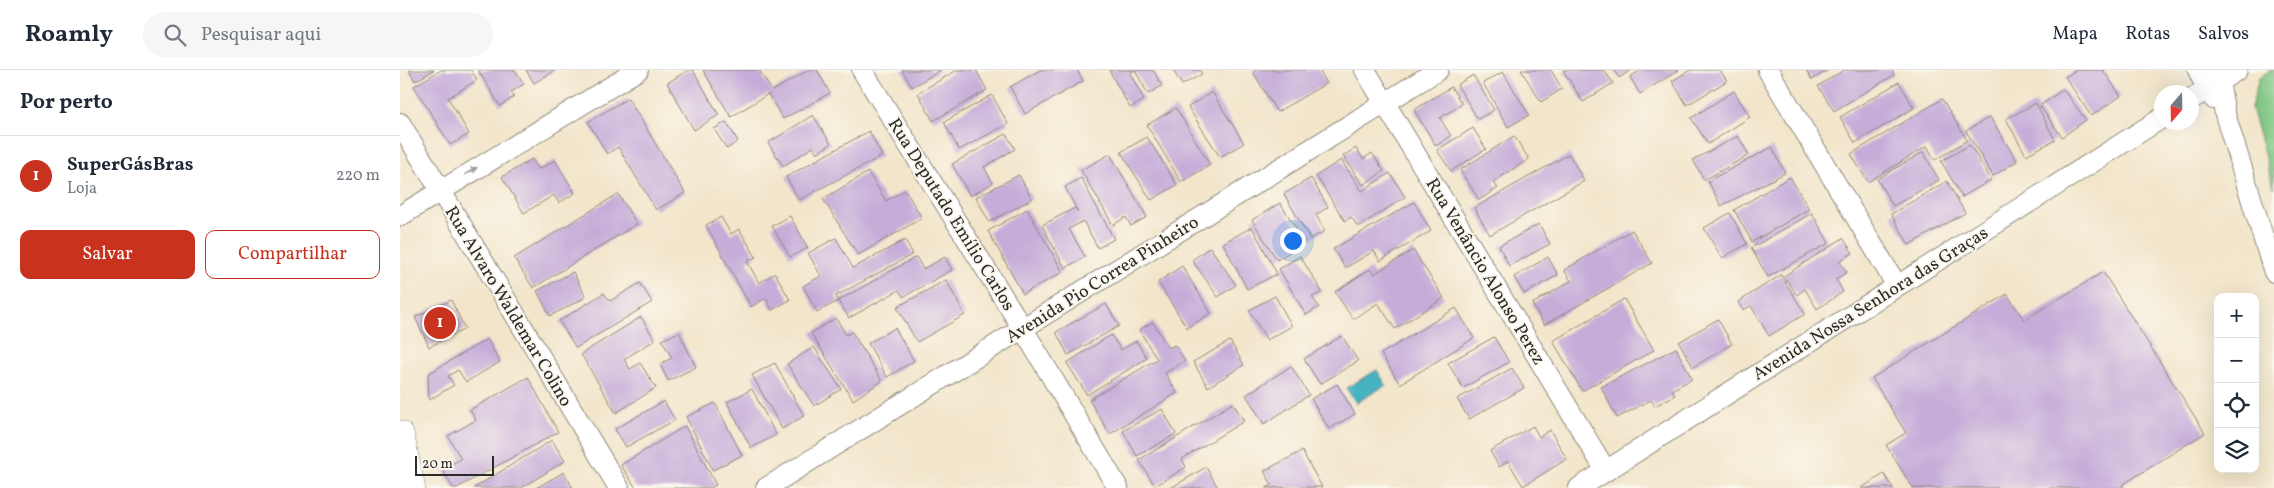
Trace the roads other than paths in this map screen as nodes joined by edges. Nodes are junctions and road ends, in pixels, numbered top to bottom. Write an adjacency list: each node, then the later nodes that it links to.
1 (638, 70): 11 (street, one-way to 1)
2 (862, 70): 15 (street, Rua Deputado Emílio Carlos)
3 (1365, 70): 8 (street, Rua Venâncio Alonso Perez)
4 (1438, 70): 8 (street, Avenida Pio Correa Pinheiro)
5 (1768, 70): 14 (street)
6 (2198, 70): 7 (street)
7 (2214, 82): 13 (street)
8 (1386, 104): 15 (street, Avenida Pio Correa Pinheiro); 17 (street, Rua Venâncio Alonso Perez)
9 (400, 123): 11 (street, Rua Alvaro Waldemar Colino)
10 (2154, 123): 14 (street, Avenida Nossa Senhora das Graças)
11 (440, 190): 12 (street); 19 (street, Rua Alvaro Waldemar Colino)
12 (400, 216)
13 (2274, 272)
14 (1897, 286): 17 (street, Avenida Nossa Senhora das Graças)
15 (1023, 328): 20 (street, Avenida Pio Correa Pinheiro); 21 (street, Rua Deputado Emílio Carlos)
16 (400, 434): 18 (main road)
17 (1606, 471): 22 (street, Avenida Nossa Senhora das Graças)
18 (411, 488)
19 (619, 488)
20 (766, 488)
21 (1118, 488)
22 (1579, 488)

